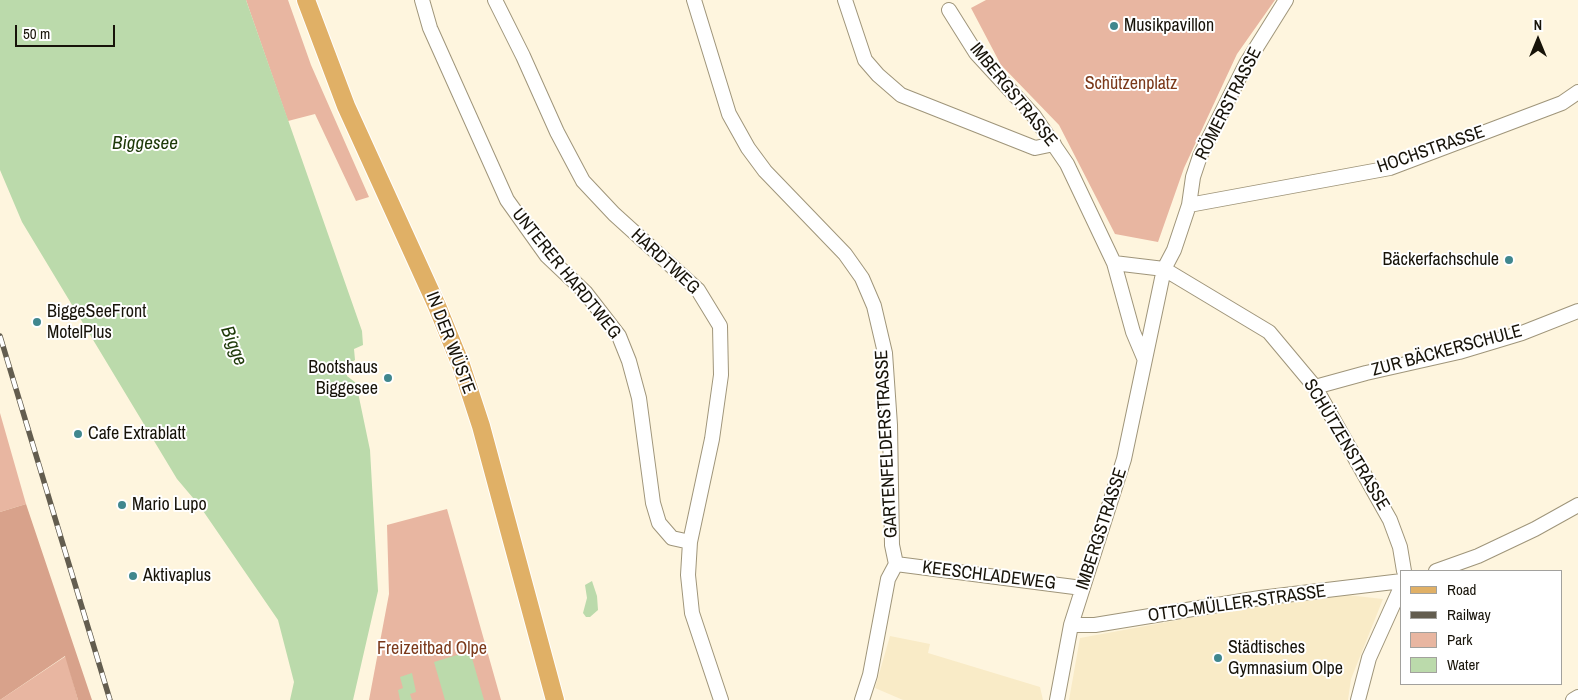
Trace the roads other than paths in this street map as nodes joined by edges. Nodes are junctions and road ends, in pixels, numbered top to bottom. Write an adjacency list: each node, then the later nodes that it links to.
1 (306, 0): 26 (main road, IN DER WÜSTE)
2 (422, 0): 17 (street, UNTERER HARDTWEG)
3 (495, 0): 17 (street, HARDTWEG)
4 (694, 0): 18 (street, GARTENFELDERSTRASSE)
5 (845, 0): 9 (street)
6 (1286, 0): 10 (street, RÖMERSTRASSE)
7 (949, 10): 9 (street, IMBERGSTRASSE)
8 (1578, 92): 10 (street, HOCHSTRASSE)
9 (1054, 144): 11 (street, IMBERGSTRASSE)
10 (1189, 205): 12 (street, RÖMERSTRASSE)
11 (1114, 263): 12 (street); 14 (street, IMBERGSTRASSE)
12 (1164, 269): 14 (street, IMBERGSTRASSE); 15 (street, SCHÜTZENSTRASSE)
13 (1578, 311): 15 (street, ZUR BÄCKERSCHULE)
14 (1144, 358): 22 (street, IMBERGSTRASSE)
15 (1315, 387): 19 (street, SCHÜTZENSTRASSE)
16 (1578, 505): 20 (street)
17 (690, 542): 27 (street, HARDTWEG)
18 (896, 564): 22 (street, KEESCHLADEWEG); 28 (street)
19 (1404, 570)
20 (1439, 570)
21 (1400, 583): 24 (street, OTTO-MÜLLER-STRASSE)
22 (1082, 588): 24 (street, IMBERGSTRASSE)
23 (1400, 588): 30 (street)
24 (1071, 625): 29 (street, IMBERGSTRASSE)
25 (1578, 697): 31 (street)
26 (555, 700)
27 (721, 700)
28 (862, 700)
29 (1057, 700)
30 (1358, 700)
31 (1573, 700)

